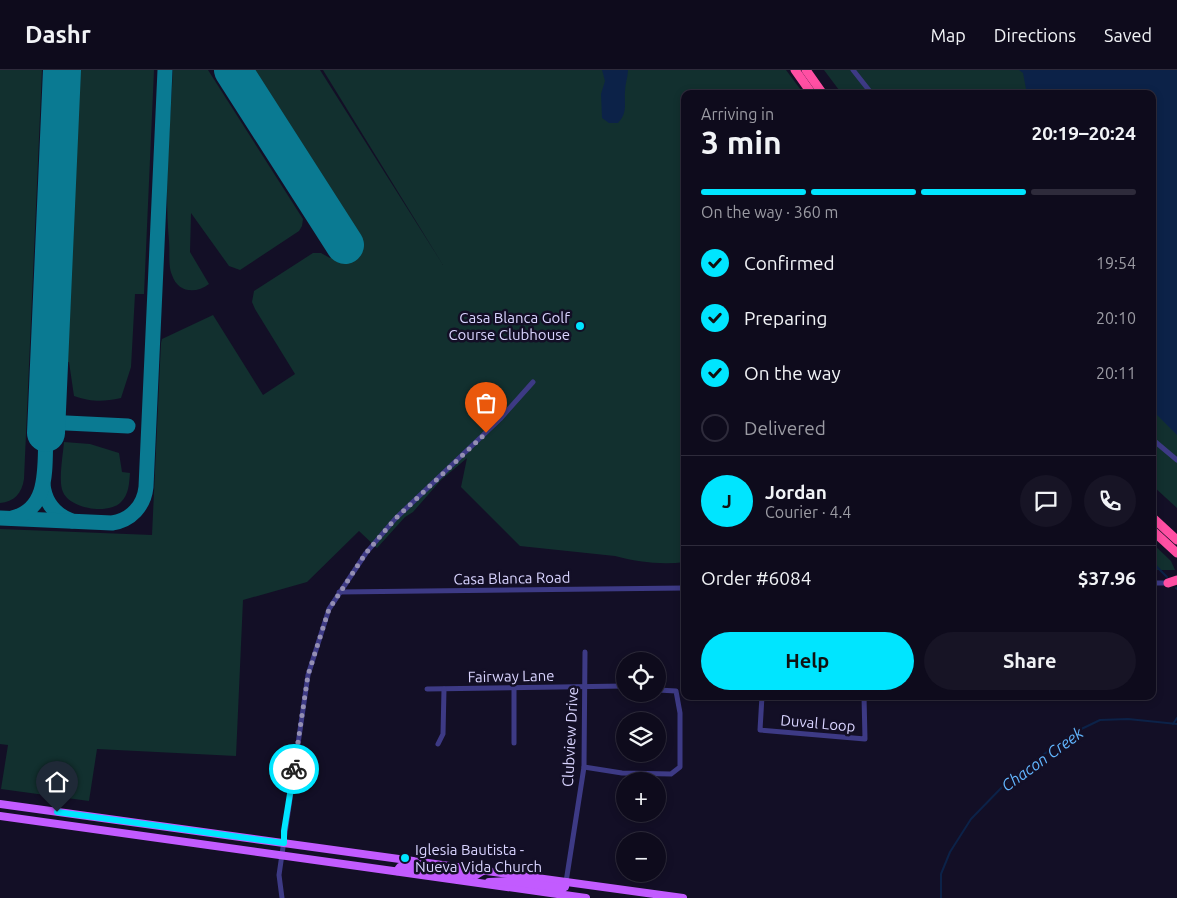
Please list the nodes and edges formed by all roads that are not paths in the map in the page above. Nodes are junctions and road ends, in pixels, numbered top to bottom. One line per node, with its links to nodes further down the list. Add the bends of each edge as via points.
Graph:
1 (795, 70): 4 (highway)
2 (806, 70): 5 (highway)
3 (853, 70): 6 (street)
4 (809, 90)
5 (820, 90)
6 (869, 90)
7 (533, 382): 17 (street, via 500,419 395,519)
8 (1156, 442): 9 (street)
9 (1177, 460)
10 (1156, 521): 12 (highway)
11 (1156, 534): 13 (highway)
12 (1177, 540)
13 (1177, 553)
14 (1174, 582): 15 (street)
15 (1156, 583)
16 (681, 588): 17 (street, Casa Blanca Road)
17 (339, 592): 32 (street, via 329,609 308,675)
18 (585, 652): 21 (street, Clubview Drive)
19 (616, 686): 21 (street, Fairway Lane)
20 (514, 688): 21 (street, Fairway Lane); 23 (street, Fairway Lane); 27 (street)
21 (586, 688): 29 (street, Clubview Drive)
22 (427, 689): 23 (street, Fairway Lane)
23 (444, 689): 28 (street, via 443,734)
24 (666, 690): 29 (street, via 676,691 680,713 680,768 671,774 622,773)
25 (762, 700): 26 (street, Duval Loop, via 760,730 865,740)
26 (864, 700)
27 (514, 743)
28 (438, 744)
29 (584, 767): 36 (street, Clubview Drive)
30 (0, 804): 32 (main road)
31 (0, 816): 33 (main road)
32 (284, 843): 33 (street); 34 (main road)
33 (281, 855): 35 (main road); 38 (street, via 278,882)
34 (484, 870): 35 (main road, via 476,874 404,866); 36 (main road)
35 (397, 871): 37 (main road)
36 (566, 882): 37 (main road, via 562,888 500,880); 40 (main road)
37 (480, 883): 39 (main road)
38 (282, 898)
39 (586, 898)
40 (683, 898)

